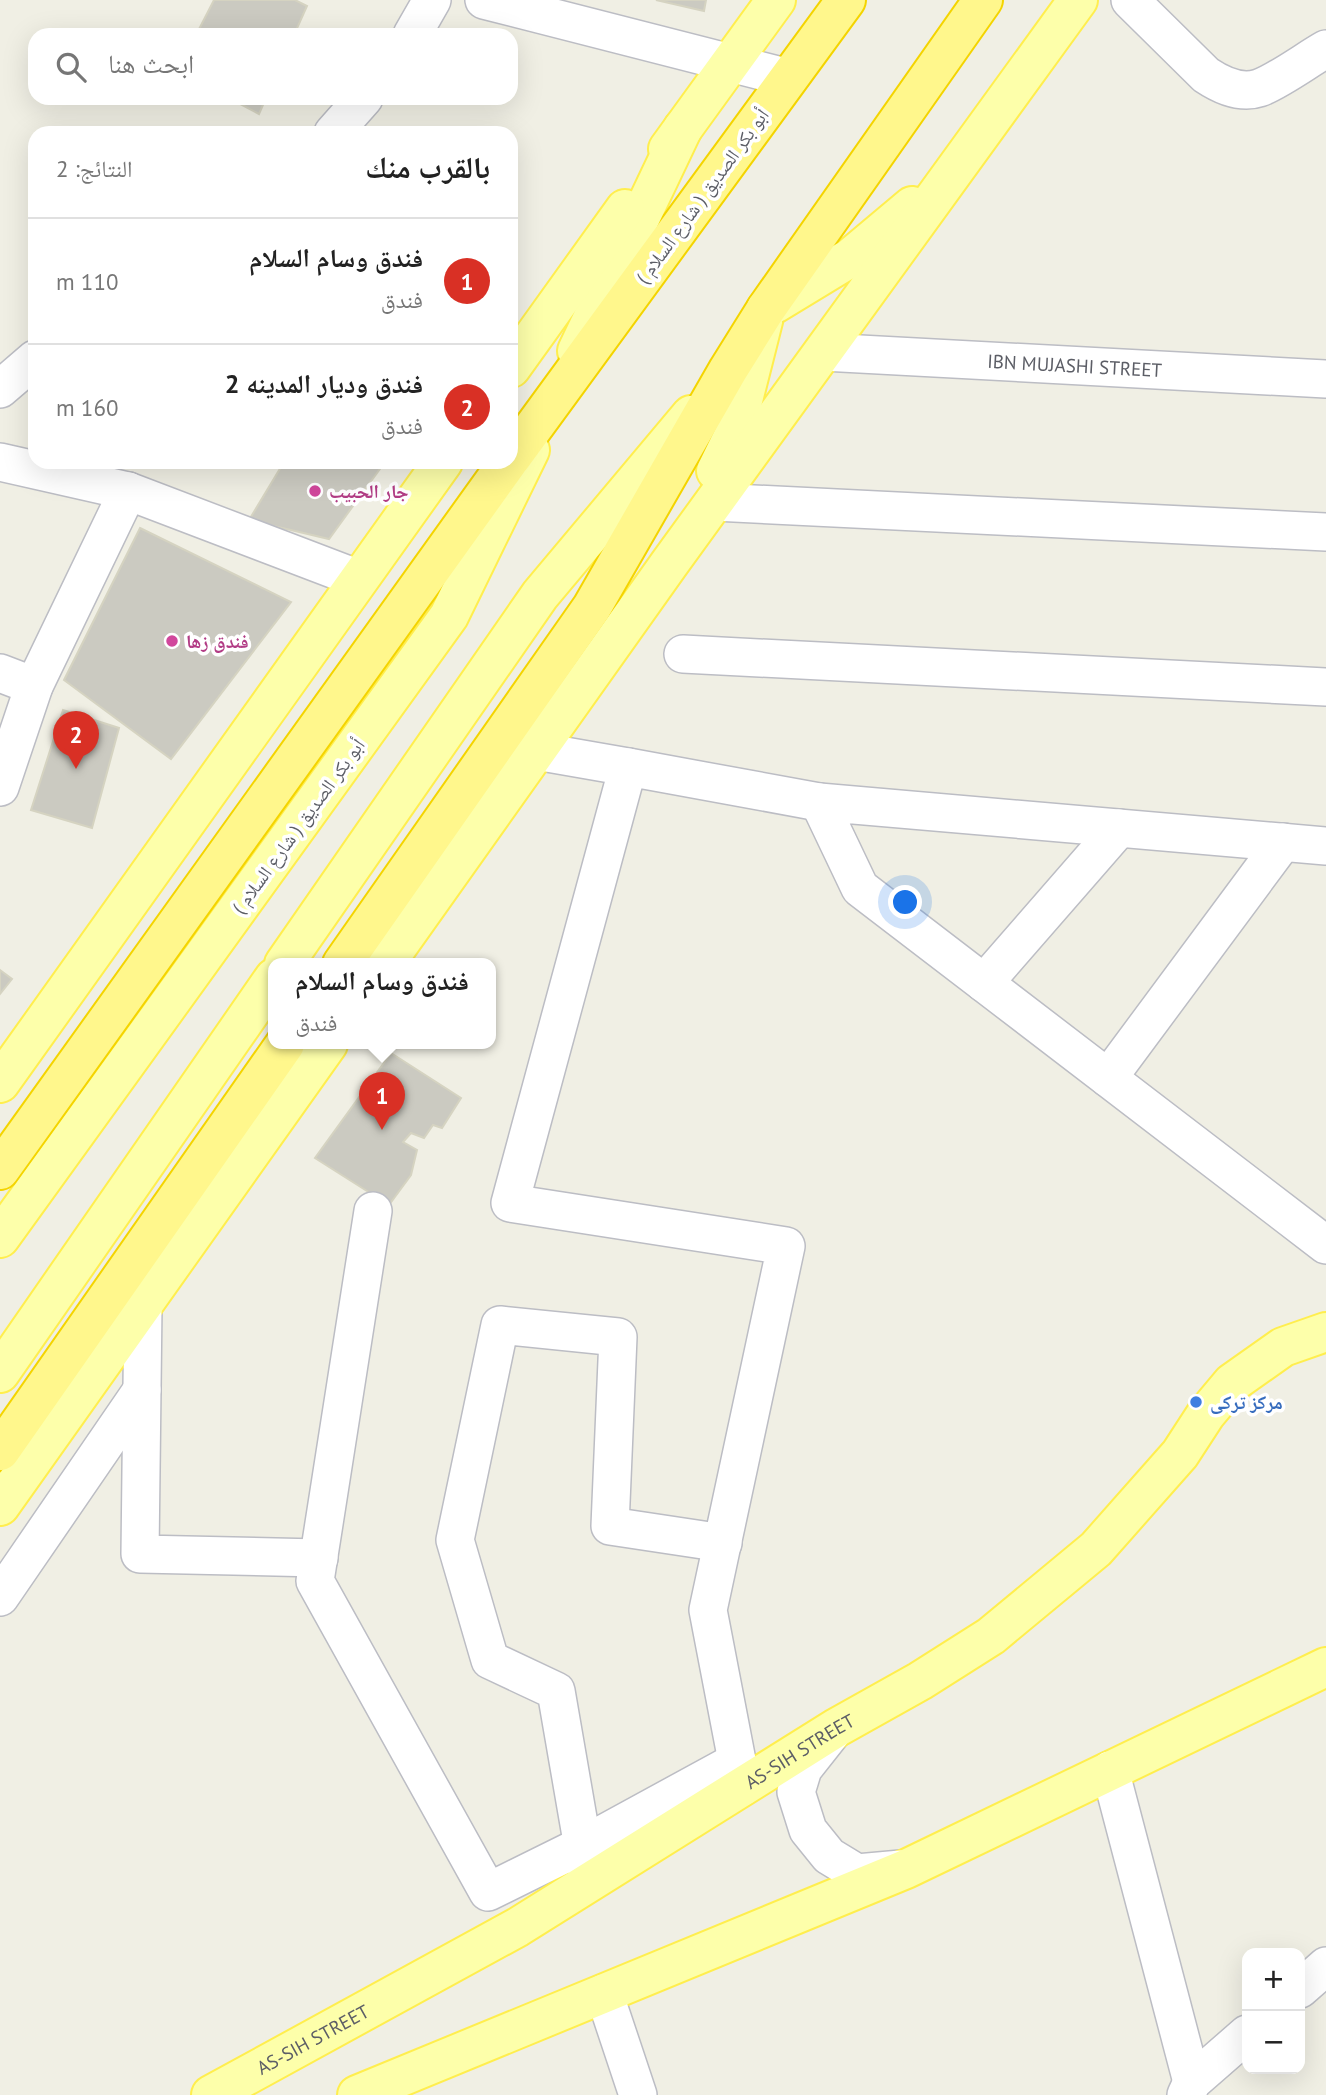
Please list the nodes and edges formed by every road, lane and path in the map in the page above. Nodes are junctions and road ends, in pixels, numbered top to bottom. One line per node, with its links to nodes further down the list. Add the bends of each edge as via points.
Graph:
1 (432, 0): 8 (street)
2 (484, 0): 10 (street)
3 (776, 0): 10 (main road)
4 (846, 0): 11 (highway, ( شارع السلام ) أبو بكر الصديق)
5 (983, 0): 16 (highway)
6 (1078, 0): 15 (main road)
7 (1130, 0): 9 (street, via 1206,75 1234,88 1259,88)
8 (416, 28)
9 (1326, 49)
10 (730, 63): 11 (street); 14 (main road)
11 (789, 78): 23 (highway, ( شارع السلام ) أبو بكر الصديق)
12 (358, 105): 13 (street)
13 (339, 126)
14 (682, 128): 18 (main road); 23 (main road)
15 (957, 168): 16 (main road, via 850,258); 17 (main road)
16 (766, 310): 20 (highway); 33 (main road, via 735,432)
17 (823, 352): 21 (street, IBN MUJASHI STREET); 31 (main road)
18 (518, 358)
19 (28, 365): 22 (street)
20 (728, 370): 46 (main road, via 540,595); 47 (highway, via 592,607)
21 (1326, 379)
22 (0, 389)
23 (558, 391): 24 (highway, ( شارع السلام ) أبو بكر الصديق); 57 (main road, ( شارع السلام ) أبو بكر الصديق, via 449,617)
24 (518, 448)
25 (0, 462): 26 (street)
26 (28, 468)
27 (31, 469): 30 (street)
28 (438, 469): 34 (main road)
29 (504, 469): 55 (highway, ( شارع السلام ) أبو بكر الصديق)
30 (128, 491): 34 (street); 37 (street)
31 (714, 502): 32 (street); 33 (main road)
32 (1326, 532)
33 (669, 564): 39 (main road)
34 (359, 579): 54 (main road)
35 (683, 654): 38 (street)
36 (0, 673): 37 (street)
37 (34, 686): 41 (street)
38 (1326, 687)
39 (536, 751): 40 (street); 48 (main road)
40 (628, 767): 42 (street); 65 (street, via 510,1203 786,1246)
41 (0, 787)
42 (819, 803): 43 (street); 49 (street, via 860,887)
43 (1119, 828): 44 (street); 49 (street)
44 (1283, 842): 45 (street); 53 (street)
45 (1326, 846)
46 (288, 958)
47 (346, 958)
48 (389, 958)
49 (984, 983): 53 (street)
50 (268, 987): 61 (main road)
51 (281, 1049): 63 (highway)
52 (324, 1049): 59 (main road)
53 (1108, 1078): 58 (street)
54 (0, 1083)
55 (0, 1170)
56 (373, 1211): 66 (street)
57 (0, 1238)
58 (1326, 1245)
59 (143, 1305): 62 (street); 64 (main road)
60 (1326, 1332): 69 (main road, AS-SIH STREET, via 1283,1348 1232,1383 1180,1454 1096,1549 991,1636)
61 (0, 1373)
62 (142, 1390): 66 (street, via 139,1554); 67 (street)
63 (0, 1451)
64 (0, 1506)
65 (723, 1543): 71 (street, via 708,1610); 72 (street, via 610,1526 618,1337 500,1325 456,1540 490,1660 556,1691)
66 (319, 1558): 72 (street, via 315,1581 488,1892)
67 (0, 1597)
68 (1326, 1667): 70 (main road)
69 (836, 1728): 71 (main road, AS-SIH STREET); 73 (street, via 803,1769 796,1792 808,1830 829,1856 857,1873)
70 (1110, 1770): 73 (main road); 79 (street)
71 (740, 1774): 72 (street); 74 (main road, AS-SIH STREET)
72 (583, 1845): 74 (street)
73 (906, 1869): 77 (main road)
74 (589, 1882): 80 (main road, AS-SIH STREET, via 518,1927)
75 (1326, 1966): 76 (street)
76 (1305, 1985)
77 (604, 1993): 81 (main road); 82 (street)
78 (1242, 2040): 79 (street)
79 (1189, 2089)
80 (211, 2095)
81 (357, 2095)
82 (638, 2095)

